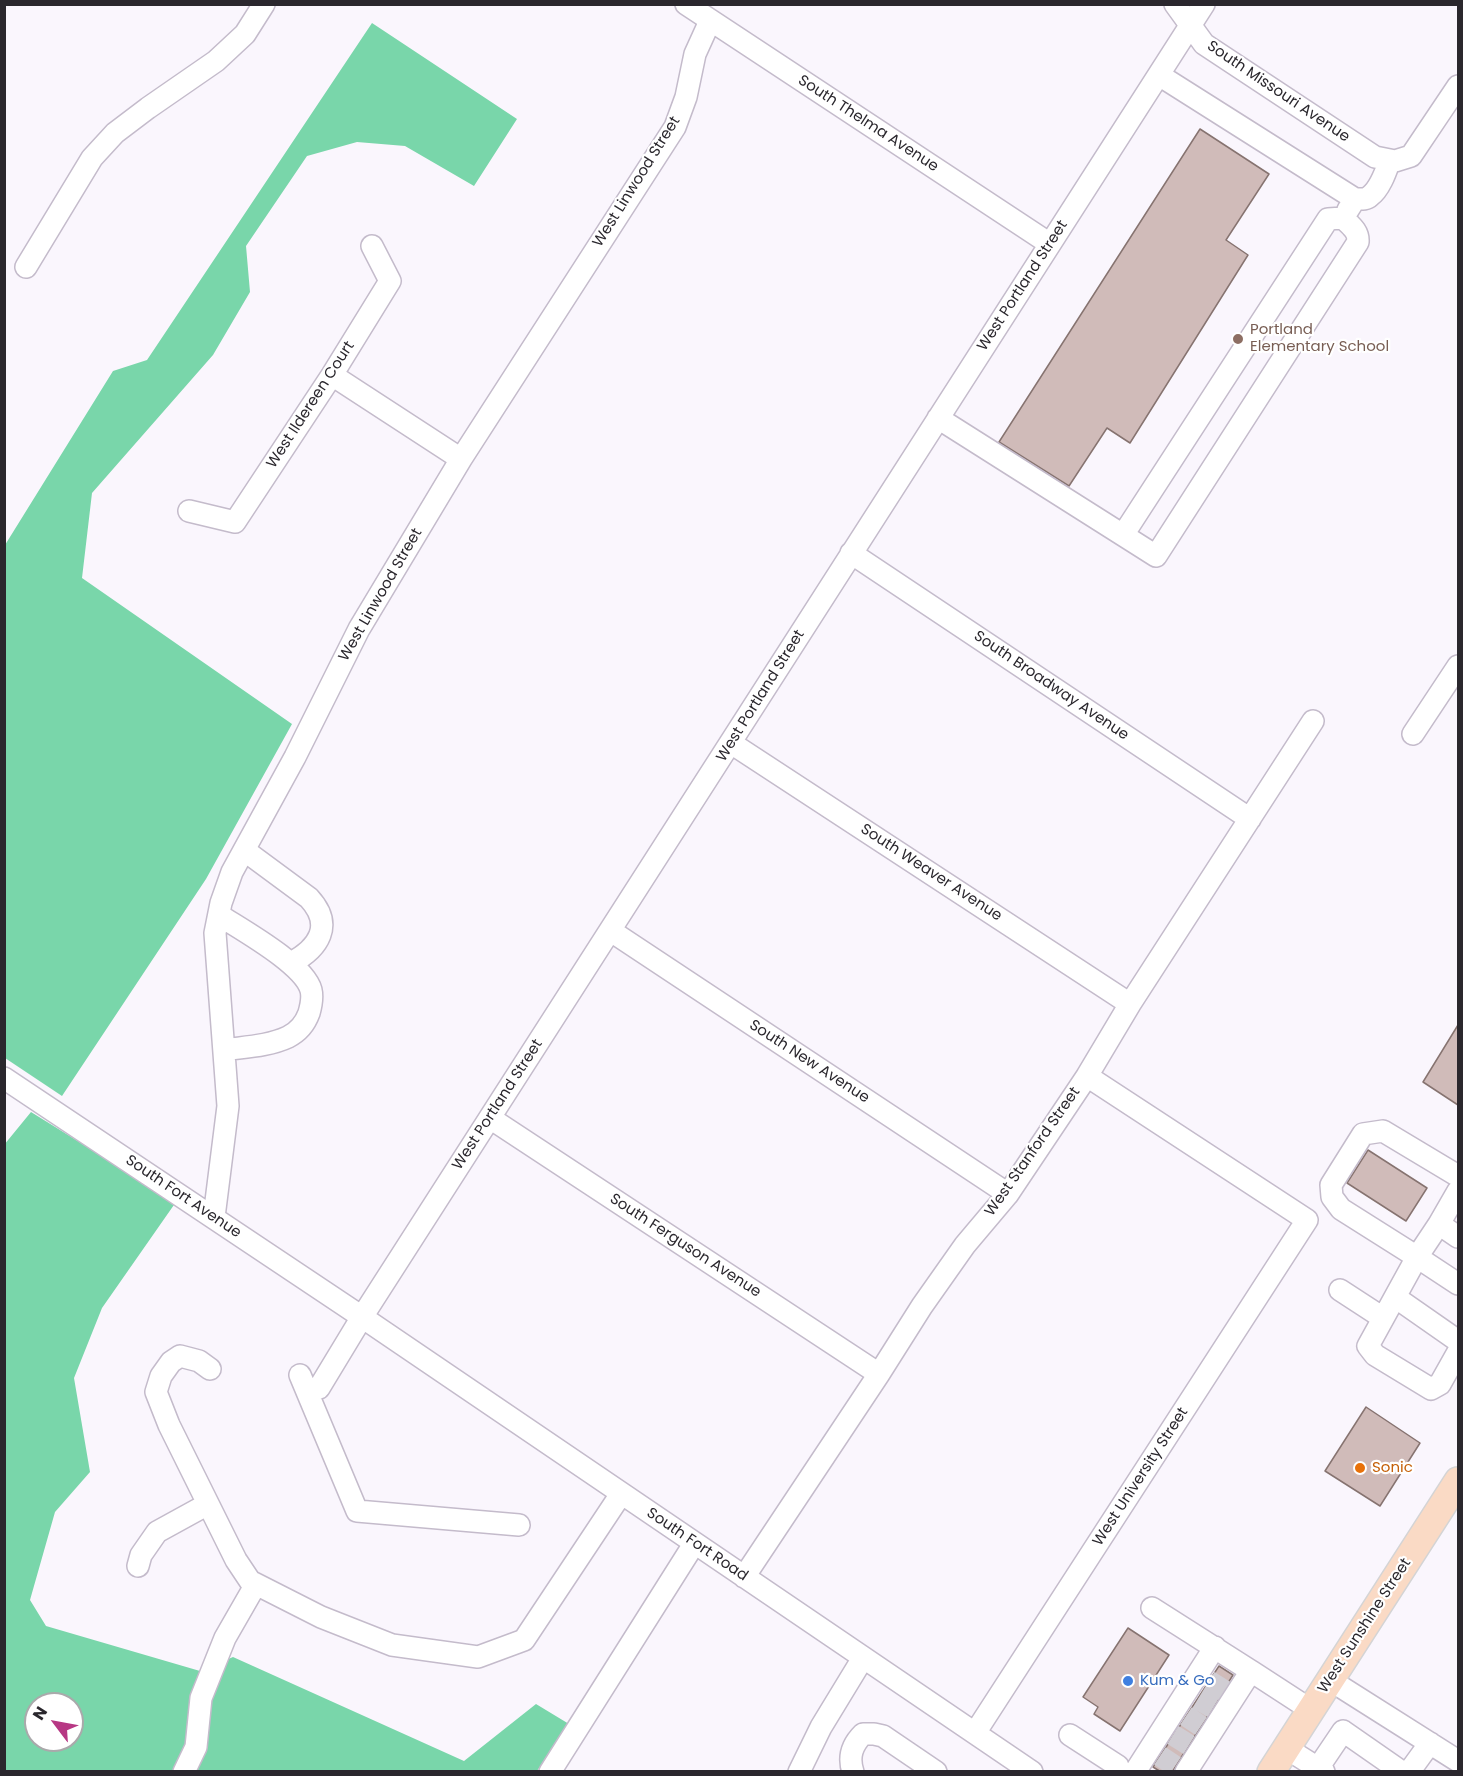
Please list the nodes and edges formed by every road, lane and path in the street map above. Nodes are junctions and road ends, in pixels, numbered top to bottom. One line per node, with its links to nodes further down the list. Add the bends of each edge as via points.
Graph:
1 (264, 4): 14 (street, via 245,34 216,61 107,141 92,158)
2 (686, 4): 5 (street, South Thelma Avenue)
3 (1175, 4): 6 (street, South Missouri Avenue)
4 (1204, 4): 6 (street, West Portland Street)
5 (710, 21): 12 (street, South Thelma Avenue); 17 (street, West Linwood Street, via 695,54 675,127)
6 (1191, 25): 7 (street, West Portland Street); 9 (street, South Missouri Avenue, via 1204,44 1375,157)
7 (1159, 75): 10 (street); 12 (street, West Portland Street)
8 (1458, 86): 9 (street, via 1411,156)
9 (1393, 160): 10 (street, via 1373,194)
10 (1355, 199): 11 (street)
11 (1343, 218): 19 (street, via 1328,219); 19 (street, via 1355,230 1358,242 1156,556)
12 (1050, 244): 16 (street, West Portland Street)
13 (372, 246): 15 (street, West Ildereen Court, via 390,281)
14 (26, 267)
15 (332, 375): 17 (street); 18 (street, West Ildereen Court, via 235,522)
16 (938, 418): 19 (street); 20 (street, West Portland Street)
17 (461, 459): 26 (street, West Linwood Street, via 359,629)
18 (189, 511)
19 (1123, 535)
20 (851, 553): 24 (street, West Portland Street); 25 (street, South Broadway Avenue)
21 (1458, 666): 23 (street)
22 (1313, 721): 25 (street, West Stanford Street)
23 (1413, 735)
24 (731, 742): 28 (street, West Portland Street); 30 (street, South Weaver Avenue)
25 (1250, 819): 30 (street, West Stanford Street)
26 (244, 850): 27 (street, West Linwood Street, via 232,872); 29 (street, via 316,905 321,921 320,939)
27 (219, 915): 29 (street); 31 (street, West Linwood Street, via 215,933)
28 (610, 931): 34 (street, West Portland Street); 37 (street, South New Avenue)
29 (291, 963): 31 (street, via 311,989 310,1008 298,1030 279,1040)
30 (1130, 1004): 32 (street, West Stanford Street)
31 (224, 1050): 38 (street, West Linwood Street, via 228,1106)
32 (1087, 1076): 37 (street, West Stanford Street); 68 (street, West University Street, via 1307,1220)
33 (4, 1078): 38 (street, South Fort Avenue)
34 (490, 1118): 45 (street, West Portland Street); 50 (street, South Ferguson Avenue)
35 (1458, 1176): 41 (street, via 1383,1131 1363,1134 1331,1185 1332,1197 1341,1209)
36 (1458, 1191): 39 (street)
37 (1008, 1194): 50 (street, West Stanford Street, via 959,1254)
38 (214, 1217): 45 (street, South Fort Avenue)
39 (1439, 1224): 40 (street); 41 (street)
40 (1458, 1237)
41 (1417, 1257): 42 (street); 44 (street)
42 (1458, 1284)
43 (1340, 1290): 46 (street)
44 (1395, 1297): 46 (street); 47 (street)
45 (362, 1317): 52 (street, West Portland Street); 54 (street, South Fort Road)
46 (1383, 1318): 48 (street, via 1368,1346 1431,1389 1440,1384)
47 (1458, 1341)
48 (1458, 1352)
49 (210, 1369): 55 (street, via 180,1356 161,1376 156,1392)
50 (879, 1374): 59 (street, West Stanford Street)
51 (300, 1376): 56 (street, via 357,1511)
52 (319, 1388)
53 (1456, 1490): 65 (main road, West Sunshine Street)
54 (621, 1494): 57 (street, South Fort Road); 60 (street, via 524,1640 478,1657 392,1645 321,1617)
55 (208, 1504): 58 (street, via 158,1532 141,1554); 60 (street, via 236,1560)
56 (519, 1525)
57 (694, 1544): 59 (street, South Fort Road); 79 (street)
58 (138, 1566)
59 (744, 1577): 63 (street, South Fort Road)
60 (256, 1584): 78 (street, via 225,1638 201,1698 196,1747)
61 (1152, 1608): 62 (street)
62 (1215, 1647): 64 (street); 66 (street)
63 (863, 1658): 68 (street, South Fort Road); 80 (street)
64 (1251, 1671): 66 (street); 67 (street)
65 (1330, 1680): 67 (main road, West Sunshine Street); 71 (street)
66 (1205, 1703): 70 (street); 70 (street)
67 (1311, 1710): 72 (main road, West Sunshine Street)
68 (975, 1733): 75 (street, South Fort Road)
69 (1070, 1735): 76 (street)
70 (1181, 1740): 74 (street); 74 (street)
71 (1430, 1743): 73 (street); 85 (street)
72 (1286, 1748): 77 (street); 83 (main road, West Sunshine Street)
73 (1458, 1761)
74 (1171, 1763): 76 (street)
75 (1026, 1770)
76 (1123, 1770)
77 (1321, 1770): 84 (street, via 1342,1731)
78 (184, 1772)
79 (550, 1772)
80 (800, 1772)
81 (853, 1772): 82 (street, via 852,1749 863,1734 883,1736)
82 (936, 1772)
83 (1271, 1772)
84 (1402, 1772)
85 (1409, 1772)

